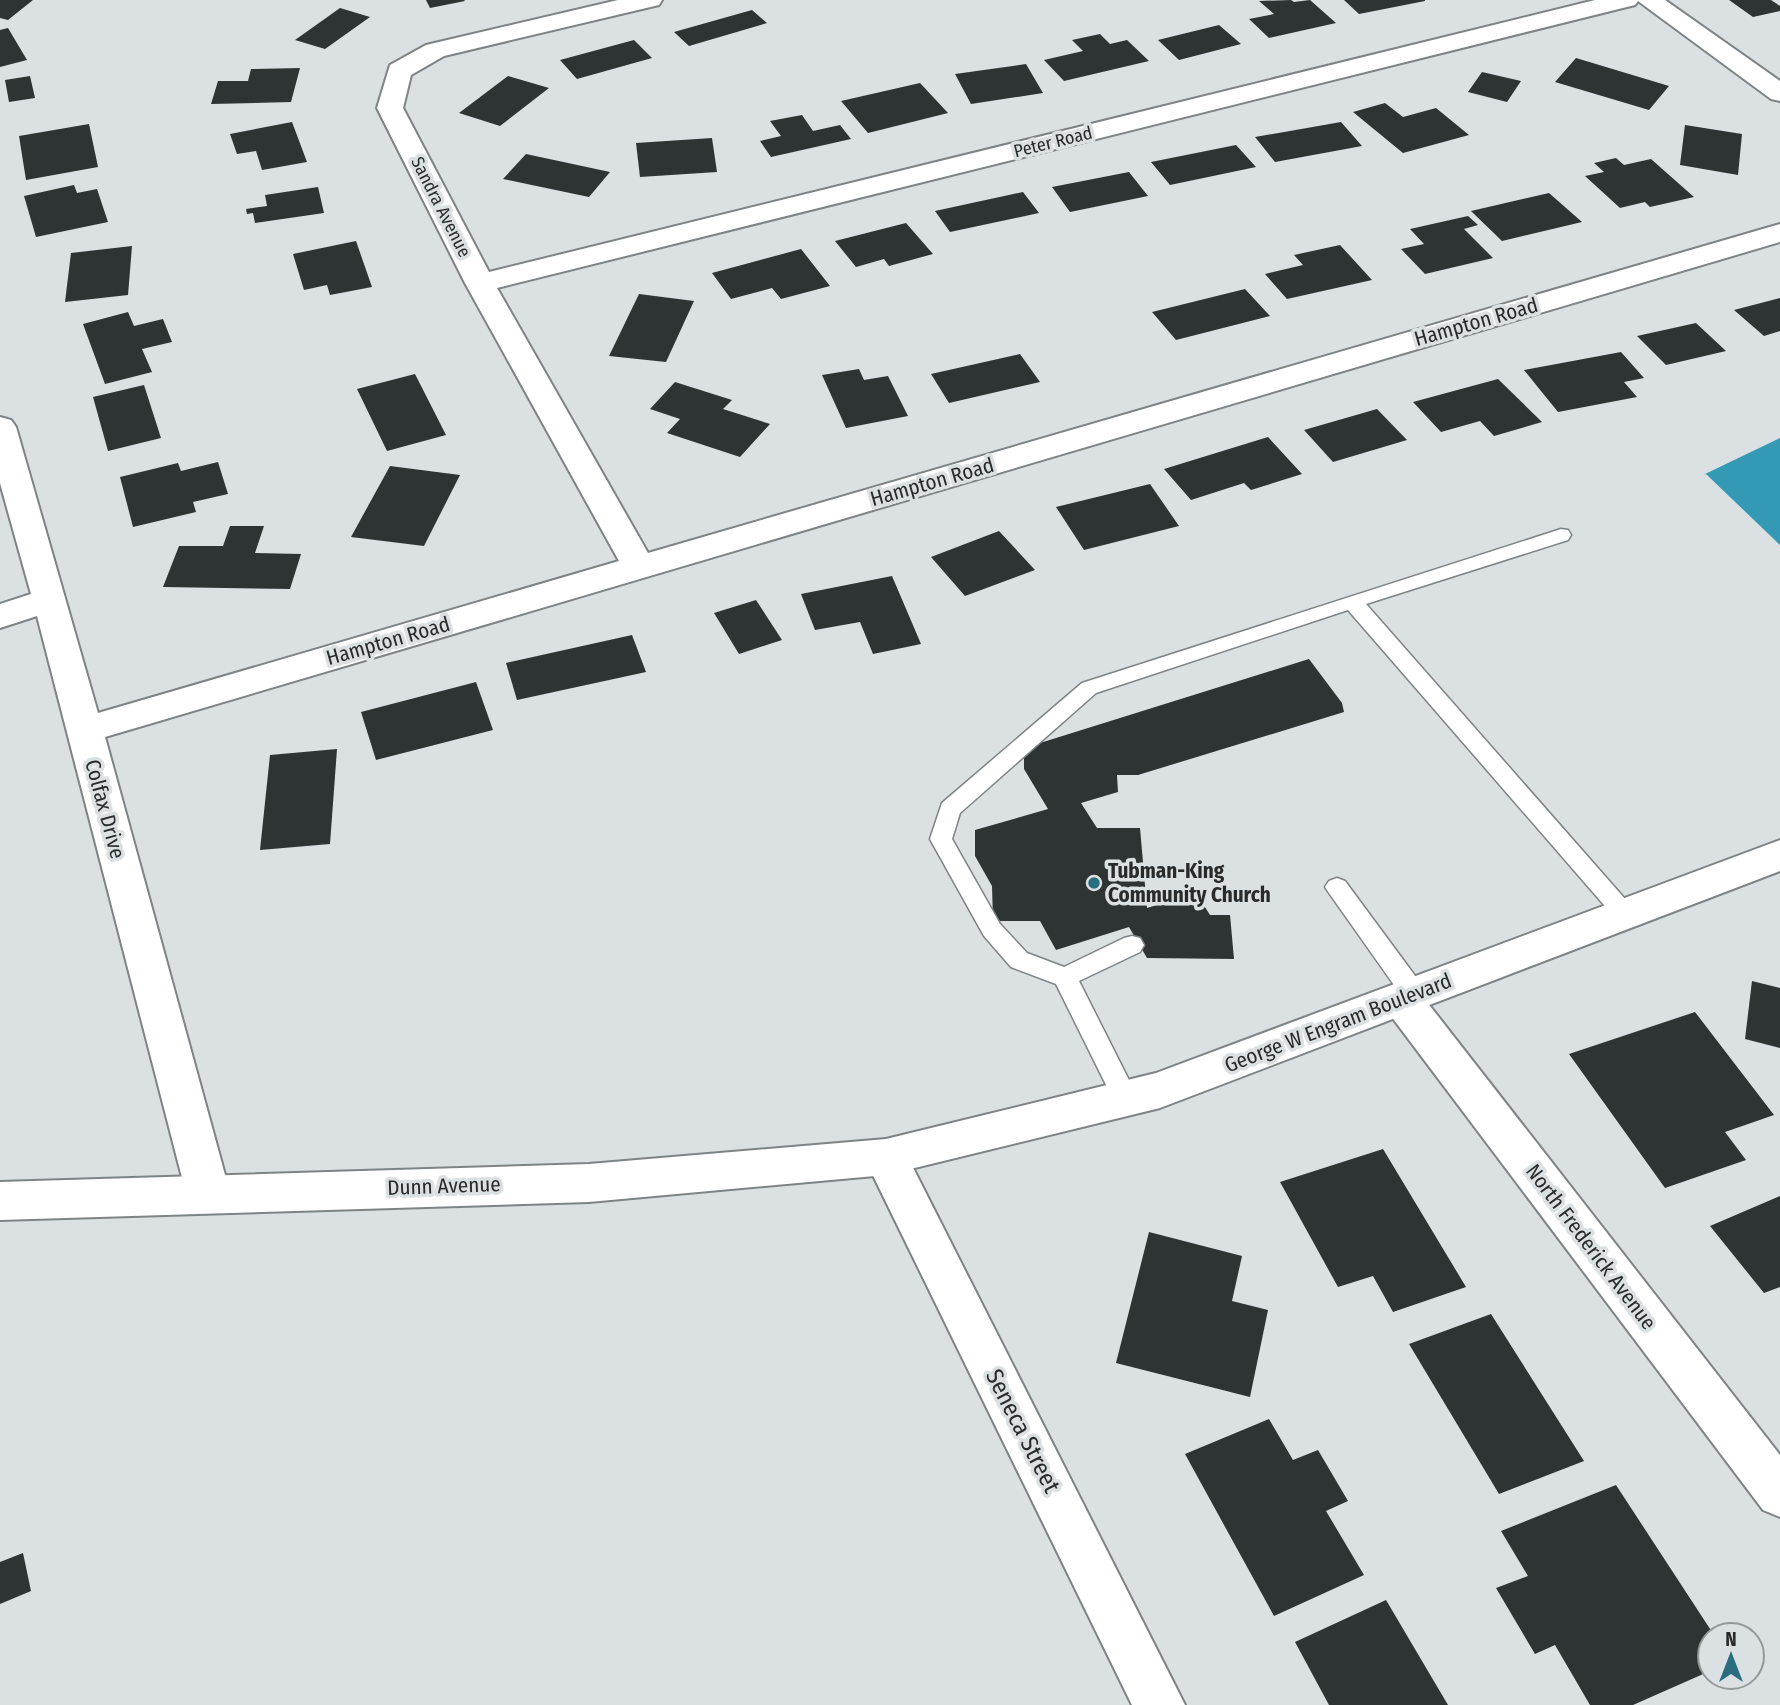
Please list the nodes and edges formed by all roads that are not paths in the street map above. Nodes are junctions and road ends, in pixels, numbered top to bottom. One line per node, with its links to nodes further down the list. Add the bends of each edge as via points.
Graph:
1 (650, 0): 6 (street, Sandra Avenue, via 435,50 400,71 390,108)
2 (1626, 0): 6 (street, Peter Road)
3 (1649, 0): 4 (street)
4 (1780, 93)
5 (1780, 233): 9 (street, Hampton Road)
6 (480, 283): 9 (street, Sandra Avenue)
7 (0, 426): 10 (street, Colfax Drive)
8 (1561, 535): 11 (lane)
9 (640, 568): 13 (street, Hampton Road)
10 (50, 600): 12 (street); 13 (street, Colfax Drive)
11 (1352, 601): 16 (lane); 18 (lane, via 1090,688 950,809 941,839 992,930 1019,960)
12 (0, 616)
13 (84, 730): 22 (street, Colfax Drive)
14 (1780, 855): 16 (street, George W Engram Boulevard)
15 (1337, 887): 19 (lane)
16 (1625, 914): 19 (street, George W Engram Boulevard)
17 (1132, 945): 18 (lane)
18 (1065, 977): 20 (lane)
19 (1408, 997): 20 (street, George W Engram Boulevard, via 1160,1090); 24 (street, North Frederick Avenue)
20 (1125, 1098): 21 (street, George W Engram Boulevard)
21 (886, 1157): 22 (street, Dunn Avenue, via 589,1183); 25 (street, Seneca Street)
22 (208, 1193): 23 (street, Dunn Avenue)
23 (0, 1201)
24 (1780, 1494)
25 (1159, 1705)

